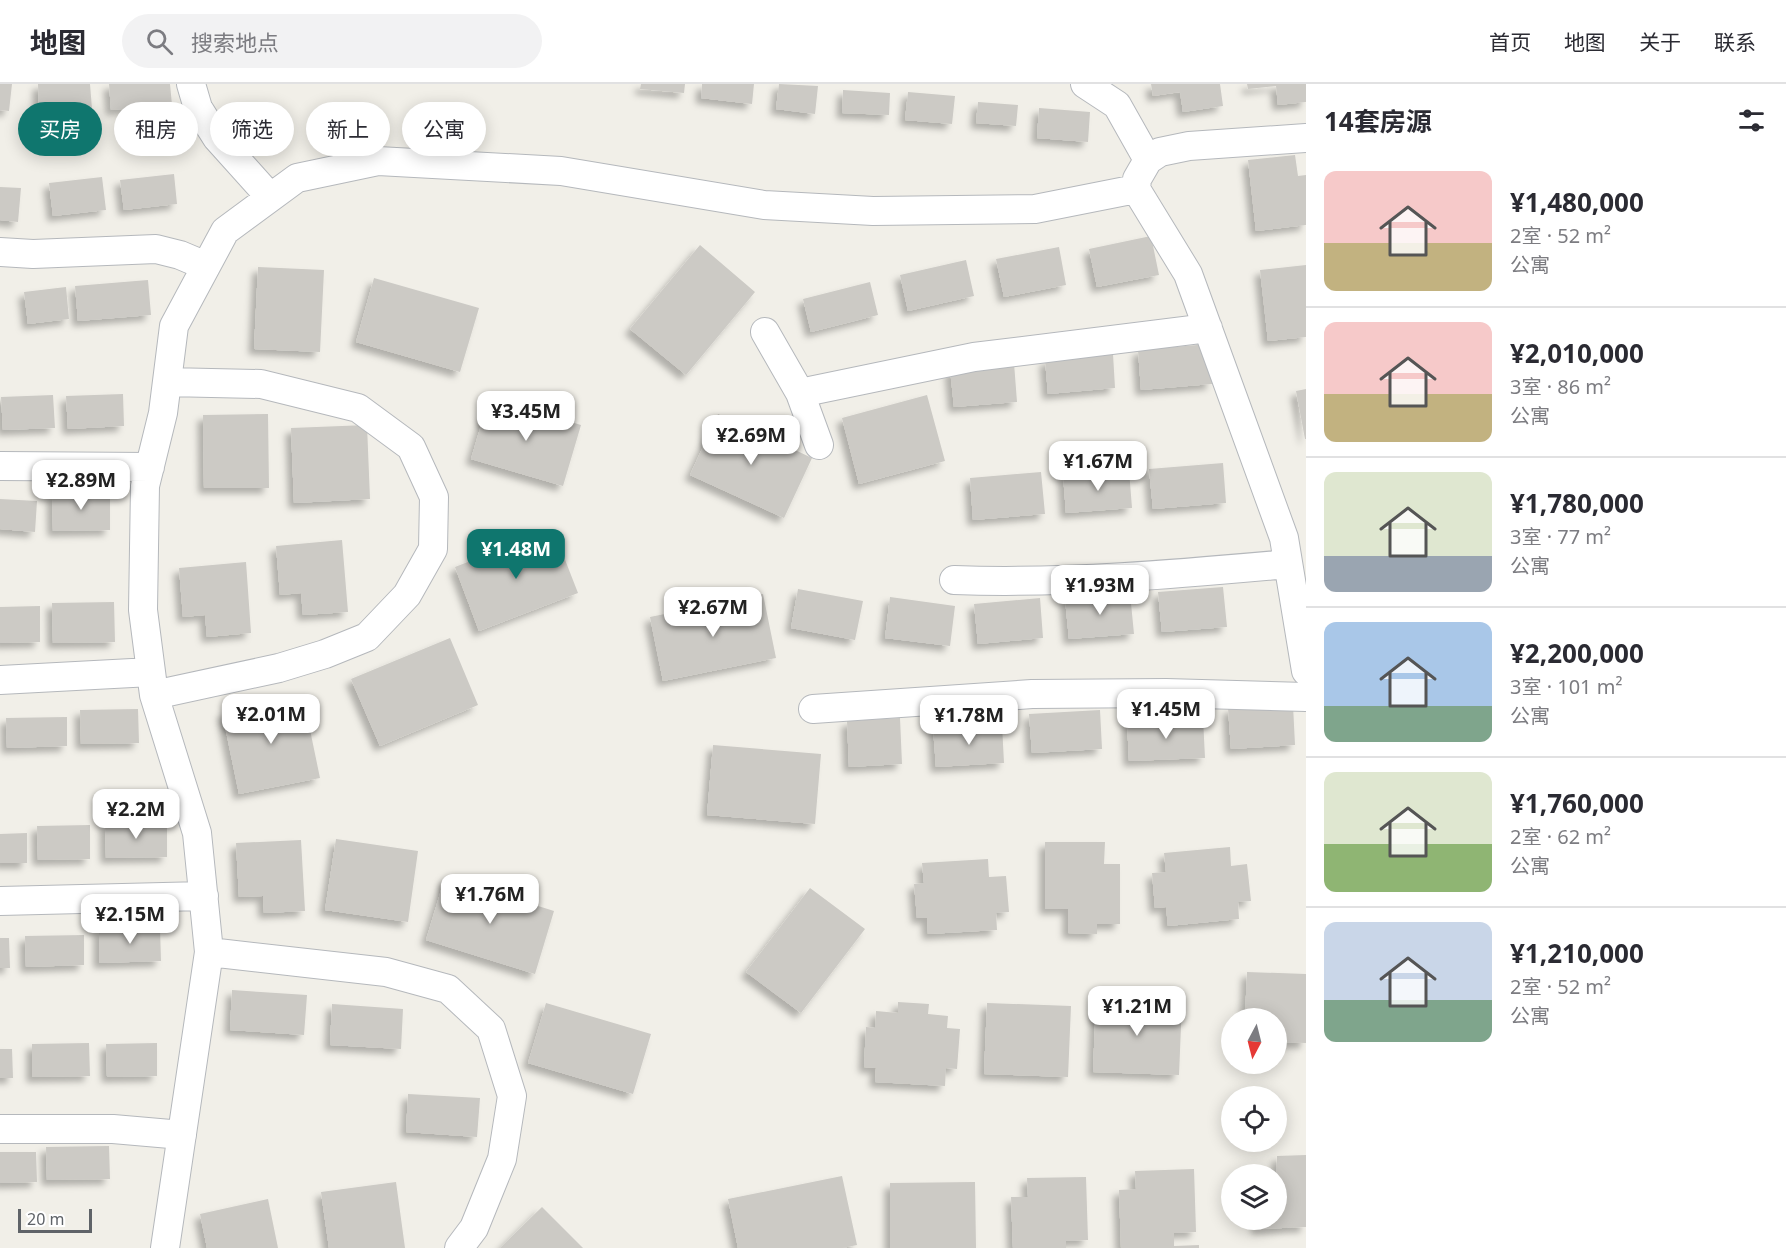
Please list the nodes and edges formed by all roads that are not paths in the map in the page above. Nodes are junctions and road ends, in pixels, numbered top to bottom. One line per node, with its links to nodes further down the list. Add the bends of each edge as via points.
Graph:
1 (191, 84): 6 (street, via 198,108 217,138)
2 (1085, 84): 4 (street, via 1117,105)
3 (1306, 138): 4 (street, via 1189,146 1160,152)
4 (1148, 160): 5 (street)
5 (1136, 189): 6 (street, via 1035,209 873,211 764,205 561,171 378,161 297,178); 9 (street, via 1188,274)
6 (270, 197): 8 (street, via 225,231)
7 (0, 252): 8 (street, via 156,249)
8 (206, 266): 11 (street, via 174,326)
9 (1208, 328): 12 (street, via 974,357); 16 (street, via 1284,538)
10 (765, 332): 12 (street)
11 (167, 382): 15 (street, via 164,413); 20 (street, via 261,384 358,408 411,447 434,496 433,549 407,595 367,637 279,668)
12 (800, 393): 13 (street)
13 (819, 445)
14 (0, 466): 15 (street)
15 (150, 466): 20 (street, via 145,486 143,610)
16 (1288, 564): 17 (street, via 1121,578); 18 (street)
17 (954, 580)
18 (1306, 671)
19 (0, 680): 20 (street)
20 (152, 684): 23 (street, via 197,832)
21 (1306, 697): 22 (street, via 1032,694)
22 (813, 709)
23 (204, 896): 24 (street); 25 (street)
24 (0, 901)
25 (209, 952): 27 (street); 29 (street, via 386,972 448,989 491,1029 512,1096 502,1159 474,1227)
26 (0, 1129): 27 (street, via 113,1129)
27 (182, 1135): 28 (street)
28 (165, 1248)
29 (459, 1248)

